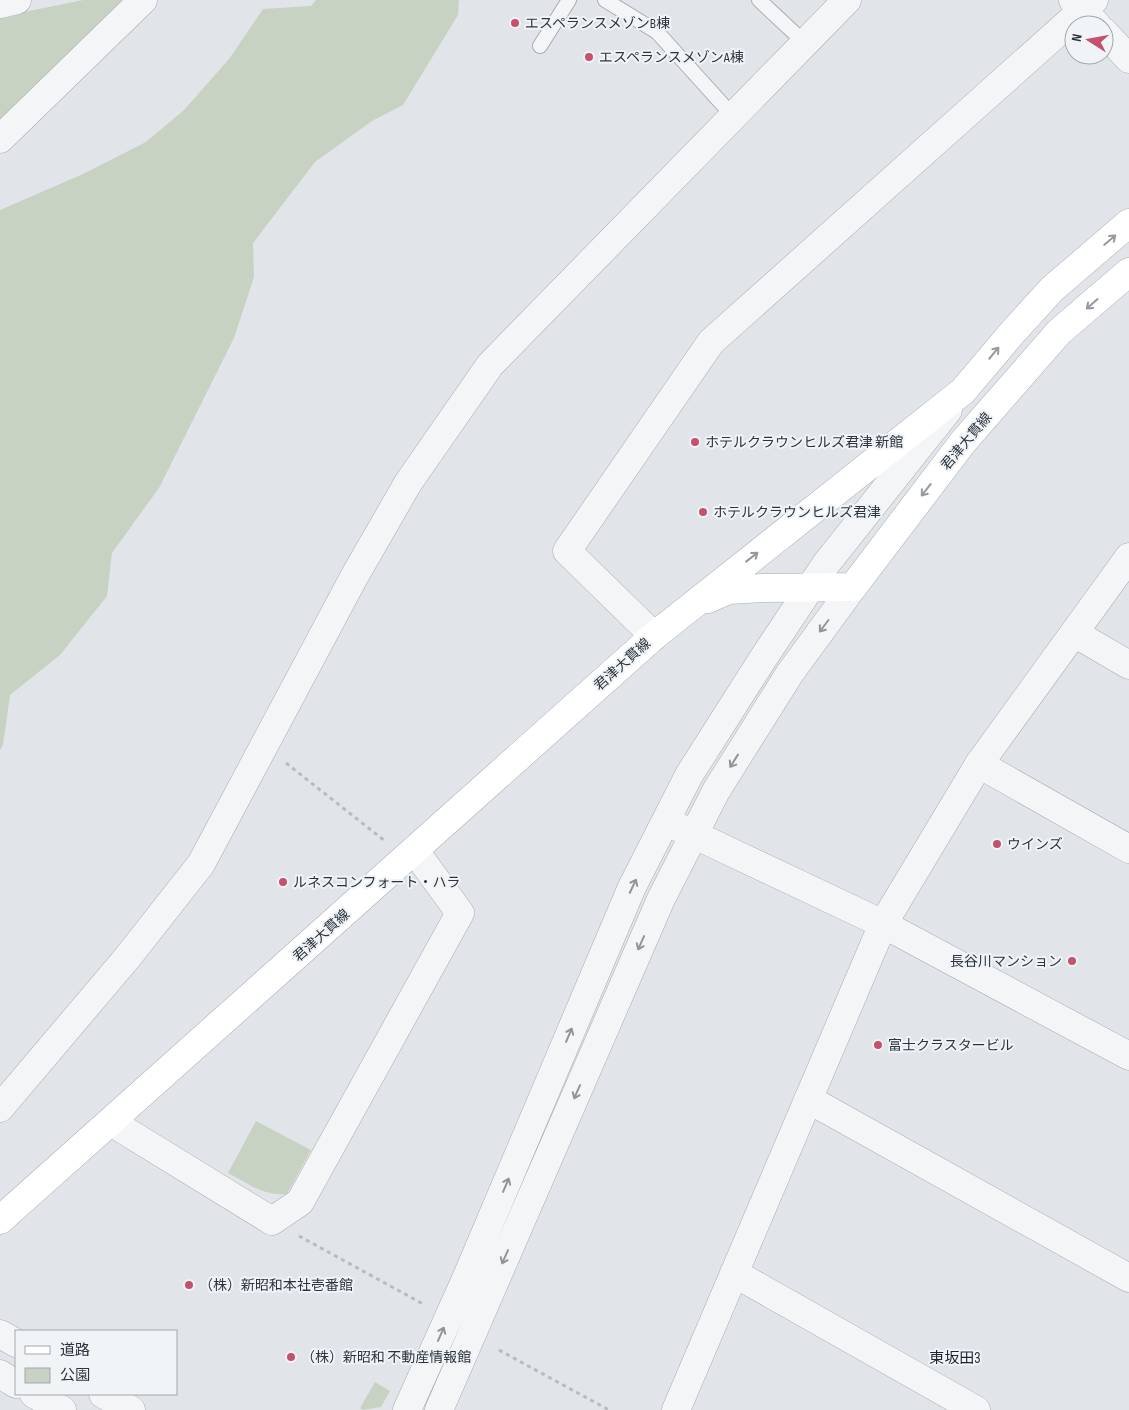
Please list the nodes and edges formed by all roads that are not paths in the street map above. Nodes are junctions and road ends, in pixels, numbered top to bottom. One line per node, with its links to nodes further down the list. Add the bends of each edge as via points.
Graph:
1 (17, 0): 7 (street)
2 (143, 0): 14 (street)
3 (569, 0): 11 (lane)
4 (605, 0): 13 (lane, via 657,32)
5 (759, 0): 9 (lane)
6 (847, 0): 9 (street)
7 (0, 4)
8 (1087, 9): 23 (street, via 712,342 567,551)
9 (805, 43): 13 (street)
10 (1114, 43): 12 (street)
11 (540, 46)
12 (1129, 59)
13 (733, 116): 33 (street, via 490,365 408,483 354,577 201,864 127,958)
14 (0, 139)
15 (1129, 224): 17 (main road, 君津大貫線, one-way to 15, via 1052,289)
16 (1129, 272): 19 (main road, 君津大貫線, one-way to 19, via 1053,340 964,442)
17 (963, 391): 20 (street); 21 (main road, 君津大貫線, one-way to 17)
18 (1129, 557): 22 (street)
19 (853, 587): 20 (main road, 君津大貫線); 27 (street, one-way to 27, via 790,673 716,791)
20 (810, 588): 21 (main road, 君津大貫線, via 728,590); 26 (street, via 689,775)
21 (686, 609): 23 (main road, 君津大貫線)
22 (1074, 633): 24 (street); 25 (street)
23 (654, 636): 29 (main road, 君津大貫線)
24 (1129, 665)
25 (979, 764): 28 (street); 30 (street)
26 (666, 821): 27 (street); 46 (street, one-way to 26, via 465,1282 632,887)
27 (693, 836): 30 (street); 47 (street, one-way to 47, via 661,899)
28 (1129, 849)
29 (411, 855): 34 (main road, 君津大貫線); 34 (street, via 460,913 300,1202 272,1221)
30 (882, 924): 31 (street); 32 (street)
31 (1129, 1056)
32 (808, 1099): 36 (street); 37 (street)
33 (0, 1108)
34 (111, 1122): 35 (main road, 君津大貫線)
35 (4, 1209)
36 (734, 1273): 48 (street); 49 (street)
37 (1129, 1278)
38 (0, 1334): 39 (street)
39 (15, 1343)
40 (0, 1374): 41 (street)
41 (15, 1383)
42 (36, 1395): 44 (street)
43 (105, 1395): 45 (street)
44 (62, 1410)
45 (131, 1410)
46 (407, 1410)
47 (439, 1410)
48 (676, 1410)
49 (976, 1410)

